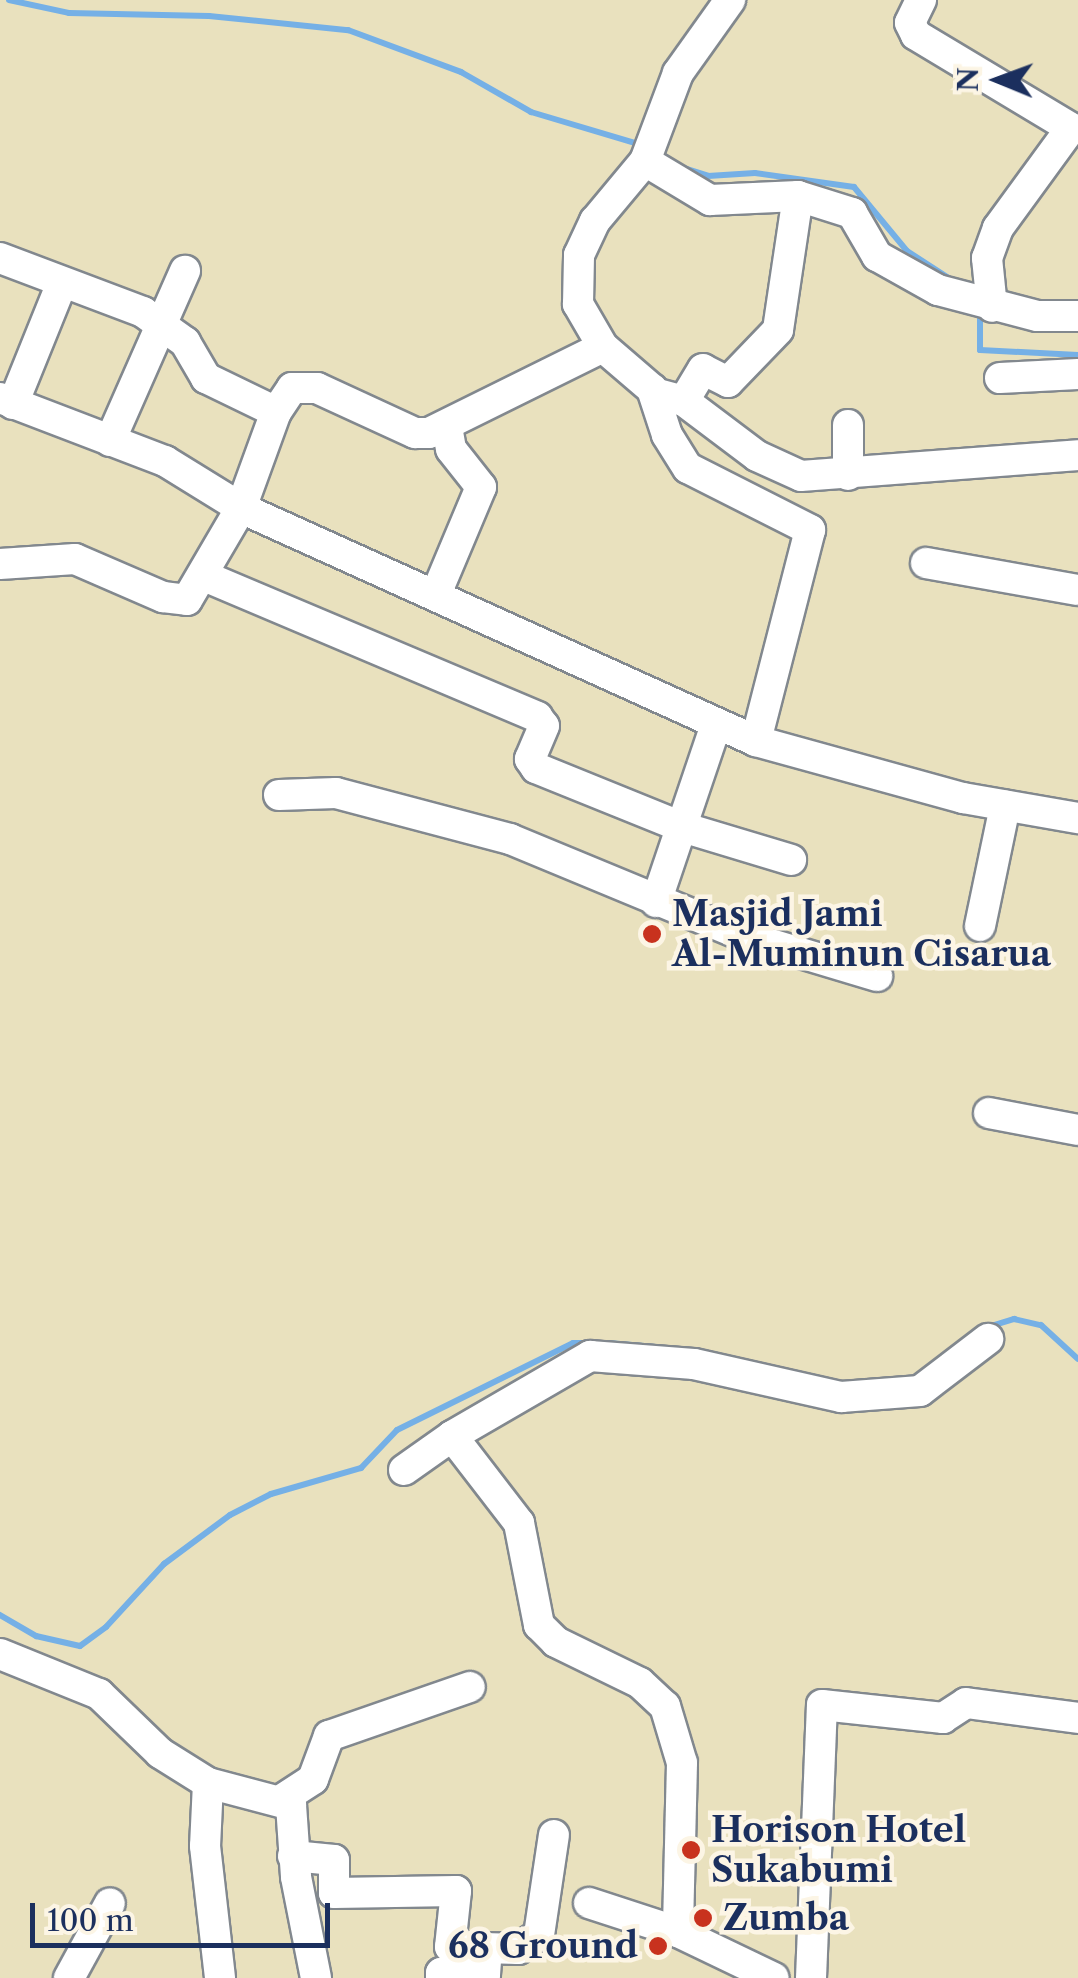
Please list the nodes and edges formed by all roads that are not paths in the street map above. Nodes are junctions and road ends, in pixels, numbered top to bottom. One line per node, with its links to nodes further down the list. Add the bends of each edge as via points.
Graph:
1 (730, 0): 4 (street, via 678,73)
2 (921, 0): 3 (street, via 910,23 916,35)
3 (1074, 129): 9 (street, via 998,228 988,258)
4 (645, 161): 5 (street, via 710,200); 12 (street, via 595,222 579,255 578,304)
5 (798, 196): 9 (street, via 852,213 877,256 906,275); 15 (street, via 778,330 728,382 703,368)
6 (0, 258): 8 (street)
7 (185, 271): 11 (street)
8 (61, 286): 11 (street); 16 (street)
9 (992, 306): 10 (street, via 1054,319)
10 (1078, 316)
11 (161, 323): 17 (street, via 185,342 206,378); 20 (street)
12 (603, 346): 15 (street); 19 (street)
13 (1078, 374): 14 (street)
14 (1000, 378)
15 (669, 397): 22 (street, via 786,469); 30 (street, via 667,435 688,468 810,530)
16 (6, 401): 20 (street)
17 (276, 412): 19 (street, via 288,391 306,385 415,434); 23 (street)
18 (848, 425): 22 (street)
19 (447, 426): 28 (street, via 450,448 481,487)
20 (110, 441): 23 (street, via 164,461)
21 (1078, 455): 22 (street, via 1011,456)
22 (848, 476)
23 (241, 508): 26 (street); 28 (street)
24 (926, 563): 27 (street)
25 (0, 564): 26 (street, via 74,559 182,601)
26 (204, 576): 34 (street, via 516,704 544,726 530,759 536,768)
27 (1078, 590)
28 (436, 594): 29 (street)
29 (716, 724): 30 (street); 34 (street)
30 (756, 741): 32 (street)
31 (279, 794): 36 (street, via 336,793 483,831)
32 (1005, 806): 33 (street); 37 (street)
33 (1078, 818)
34 (682, 828): 35 (street); 36 (street)
35 (791, 860)
36 (656, 902): 38 (street)
37 (980, 926)
38 (877, 976)
39 (989, 1113): 40 (street)
40 (1078, 1130)
41 (988, 1339): 42 (street, via 920,1391 841,1398 694,1364 590,1356)
42 (452, 1436): 43 (street); 53 (street, via 519,1523 539,1626 556,1642 640,1682 674,1720 682,1764)
43 (404, 1470)
44 (0, 1654): 47 (street, via 99,1694 160,1753)
45 (470, 1686): 48 (street, via 329,1736 313,1779)
46 (1078, 1718): 60 (street, via 966,1703 943,1718 822,1705)
47 (208, 1783): 48 (street); 56 (street, via 205,1846)
48 (282, 1800): 50 (street, via 294,1814)
49 (554, 1835): 54 (street, via 539,1935 518,1949)
50 (293, 1856): 54 (street, via 334,1860 334,1893 456,1891 450,1947); 57 (street)
51 (110, 1903): 55 (street)
52 (589, 1903): 53 (street)
53 (678, 1932): 59 (street, via 728,1950)
54 (488, 1948): 58 (street, via 485,1976)
55 (70, 1978)
56 (220, 1978)
57 (316, 1978)
58 (441, 1978)
59 (774, 1978)
60 (810, 1978)

